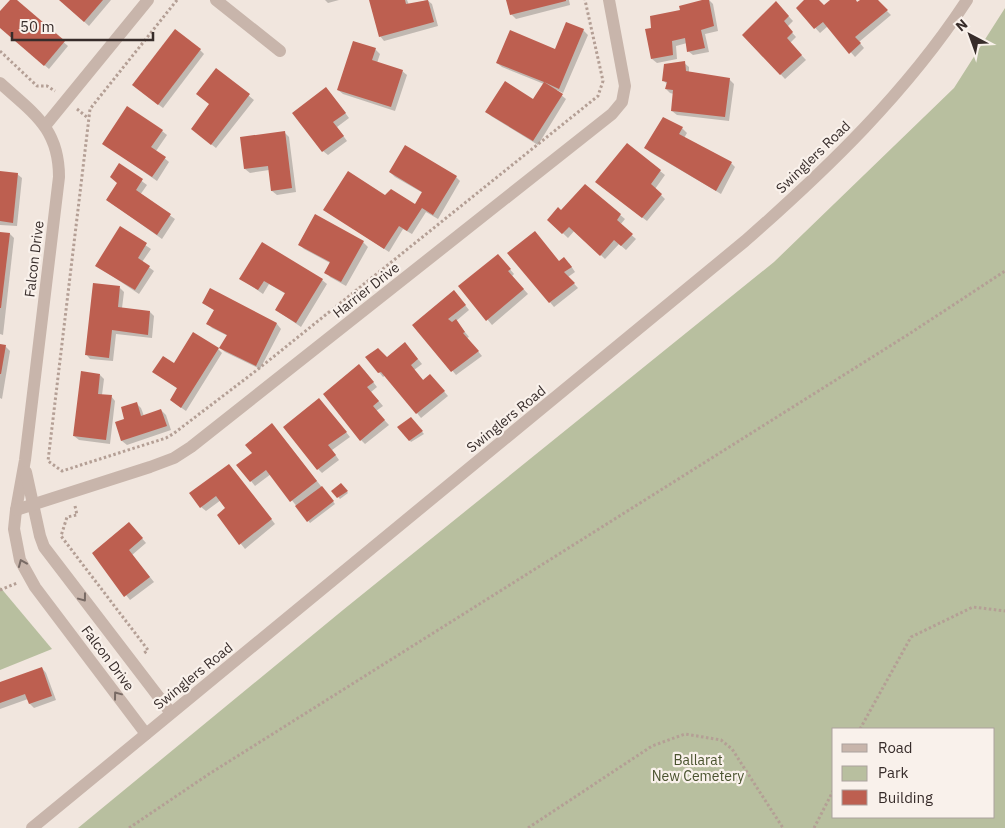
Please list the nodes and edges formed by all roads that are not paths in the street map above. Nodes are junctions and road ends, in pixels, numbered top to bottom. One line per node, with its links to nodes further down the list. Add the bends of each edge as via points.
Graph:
1 (148, 0): 7 (street)
2 (216, 0): 5 (street)
3 (609, 0): 9 (street, Harrier Drive, via 625,86 623,98 614,111 191,447 163,463)
4 (967, 0): 11 (street, Swinglers Road, via 898,91 855,138 781,209)
5 (280, 51)
6 (0, 83): 7 (street, Falcon Drive)
7 (46, 126): 8 (street, Falcon Drive, via 57,151 58,177)
8 (25, 460): 9 (street, Falcon Drive); 10 (street, Falcon Drive)
9 (33, 505): 10 (street, Harrier Drive); 11 (street, Falcon Drive, one-way to 11, via 40,536 48,552)
10 (16, 510): 12 (street, Falcon Drive, one-way to 10, via 29,577 17,551)
11 (171, 713): 12 (street, Swinglers Road)
12 (146, 734): 13 (street, Swinglers Road)
13 (32, 828)

